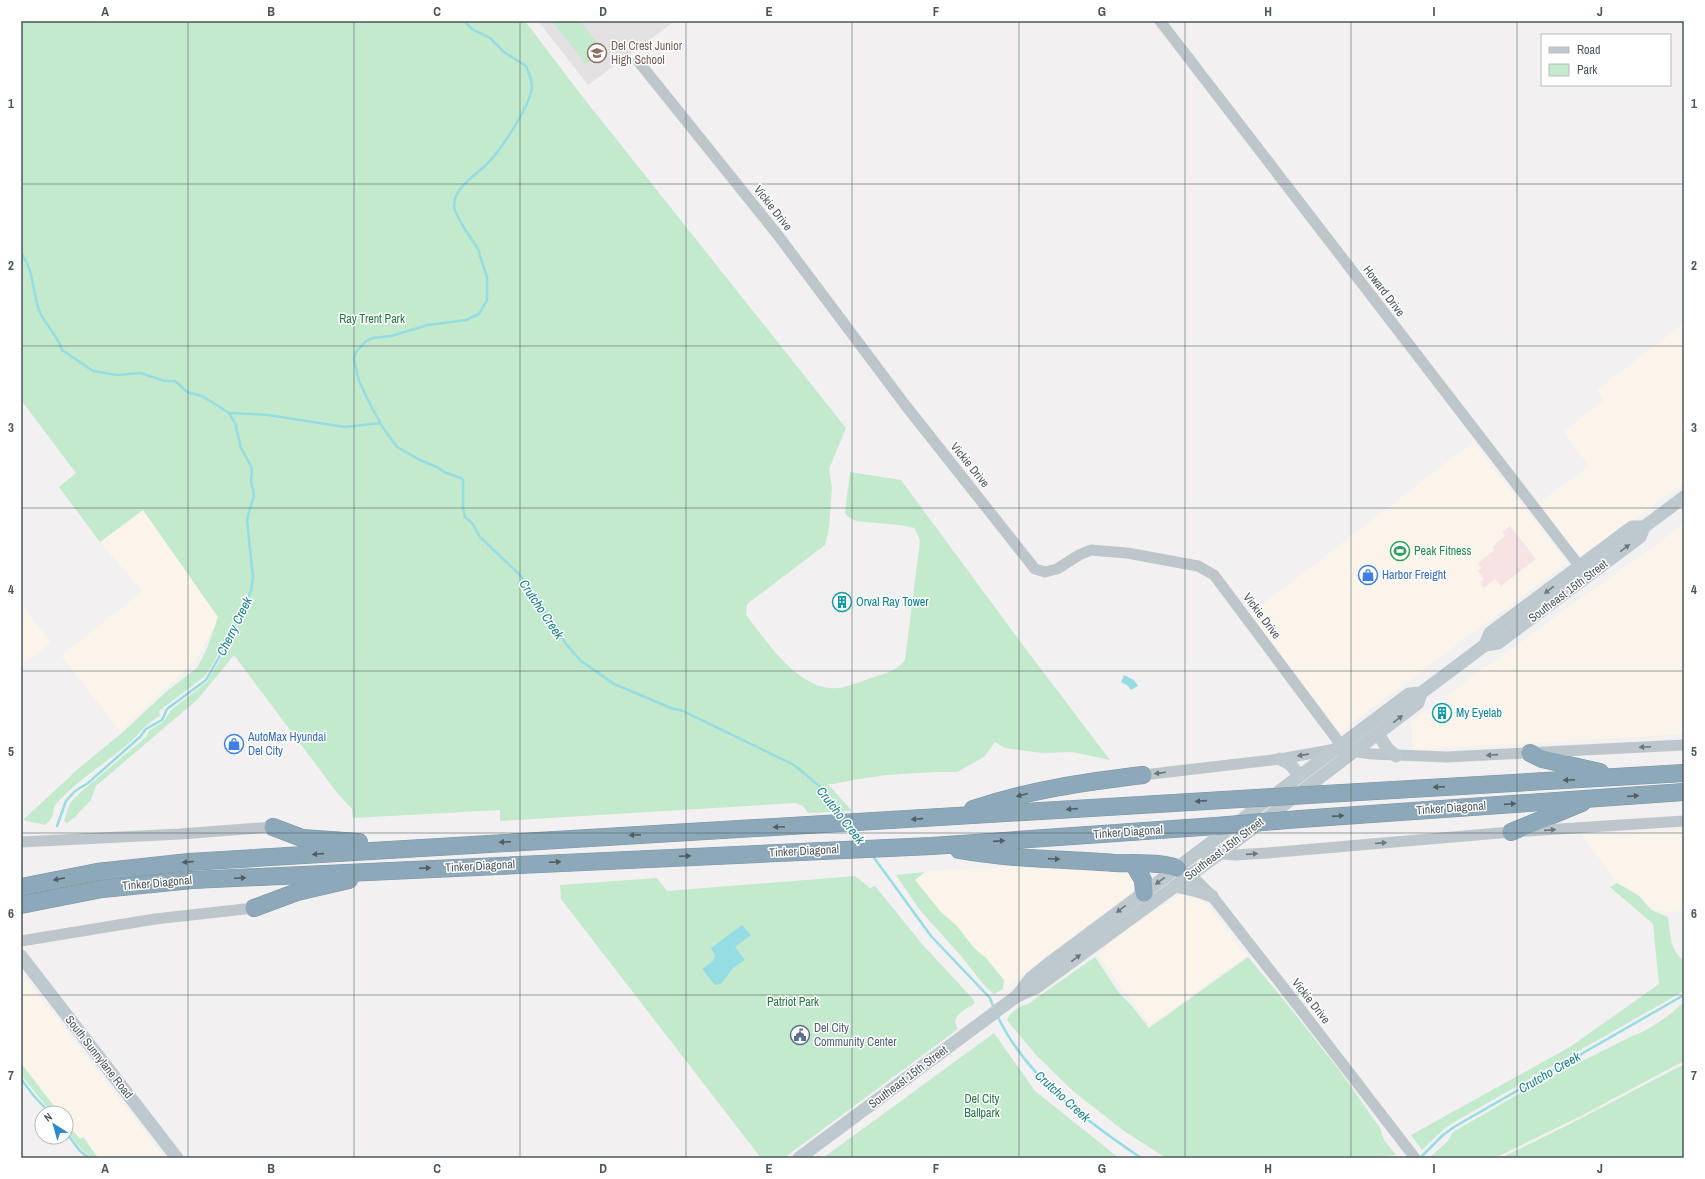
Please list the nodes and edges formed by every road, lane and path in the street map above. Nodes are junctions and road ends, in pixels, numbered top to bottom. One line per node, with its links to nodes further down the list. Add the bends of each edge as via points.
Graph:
1 (1160, 21): 4 (street, Howard Drive)
2 (638, 61): 8 (street, Vickie Drive, via 777,234 906,406 1035,569 1045,572 1057,569 1079,555 1098,550 1198,566 1214,575)
3 (1684, 497): 4 (main road, Southeast 15th Street, via 1644,526 1632,527)
4 (1584, 571): 5 (main road, Southeast 15th Street, via 1498,643 1485,645)
5 (1420, 693): 6 (main road, Southeast 15th Street, one-way to 5, via 1418,704); 8 (main road, Southeast 15th Street, via 1409,694)
6 (1378, 734): 9 (main road, Southeast 15th Street); 11 (main road)
7 (1684, 745): 10 (street, one-way to 10)
8 (1339, 747): 9 (street); 12 (street, one-way to 12); 15 (main road, Southeast 15th Street)
9 (1353, 752): 11 (street); 27 (main road, Southeast 15th Street)
10 (1530, 753): 11 (street, one-way to 11, via 1447,757); 16 (highway, via 1542,759)
11 (1396, 756)
12 (1280, 759): 14 (street, one-way to 14); 15 (main road, via 1290,764)
13 (1684, 774): 16 (highway, Tinker Diagonal)
14 (1143, 775): 19 (highway, one-way to 19, via 1045,789)
15 (1299, 775): 26 (main road, Southeast 15th Street)
16 (1622, 777): 19 (highway, Tinker Diagonal, one-way to 19, bridge)
17 (1684, 792): 18 (highway, Tinker Diagonal, one-way to 17)
18 (1594, 798): 22 (highway); 24 (highway, Tinker Diagonal, one-way to 18, bridge)
19 (953, 816): 25 (highway, Tinker Diagonal, one-way to 25)
20 (1684, 822): 22 (street, one-way to 20)
21 (273, 827): 23 (street); 25 (highway, via 306,839)
22 (1511, 832): 27 (street, one-way to 22, via 1267,853)
23 (21, 842)
24 (932, 846): 28 (highway, one-way to 28, via 987,855); 29 (highway, Tinker Diagonal, one-way to 24)
25 (427, 847): 32 (highway, Tinker Diagonal, one-way to 32, via 149,866 97,872)
26 (1199, 852): 27 (street); 30 (main road, Southeast 15th Street)
27 (1219, 854): 30 (main road, Southeast 15th Street)
28 (1133, 863): 30 (highway, via 1163,864); 33 (highway, via 1143,880)
29 (386, 870): 35 (highway, Tinker Diagonal, one-way to 29, via 102,888 149,883); 36 (highway, via 297,892)
30 (1183, 872): 31 (main road, Southeast 15th Street); 33 (main road, Southeast 15th Street, one-way to 33); 34 (street, Vickie Drive)
31 (1175, 886): 34 (main road); 37 (main road, Southeast 15th Street)
32 (21, 887)
33 (1144, 893): 37 (main road, Southeast 15th Street, one-way to 37)
34 (1212, 896): 42 (street, Vickie Drive)
35 (21, 905)
36 (254, 908): 38 (street, via 155,919)
37 (1098, 934): 41 (main road, Southeast 15th Street, via 1051,970 1037,987 1017,996)
38 (21, 941)
39 (21, 956): 40 (main road, South Sunnylane Road)
40 (177, 1158)
41 (799, 1158)
42 (1415, 1158)

